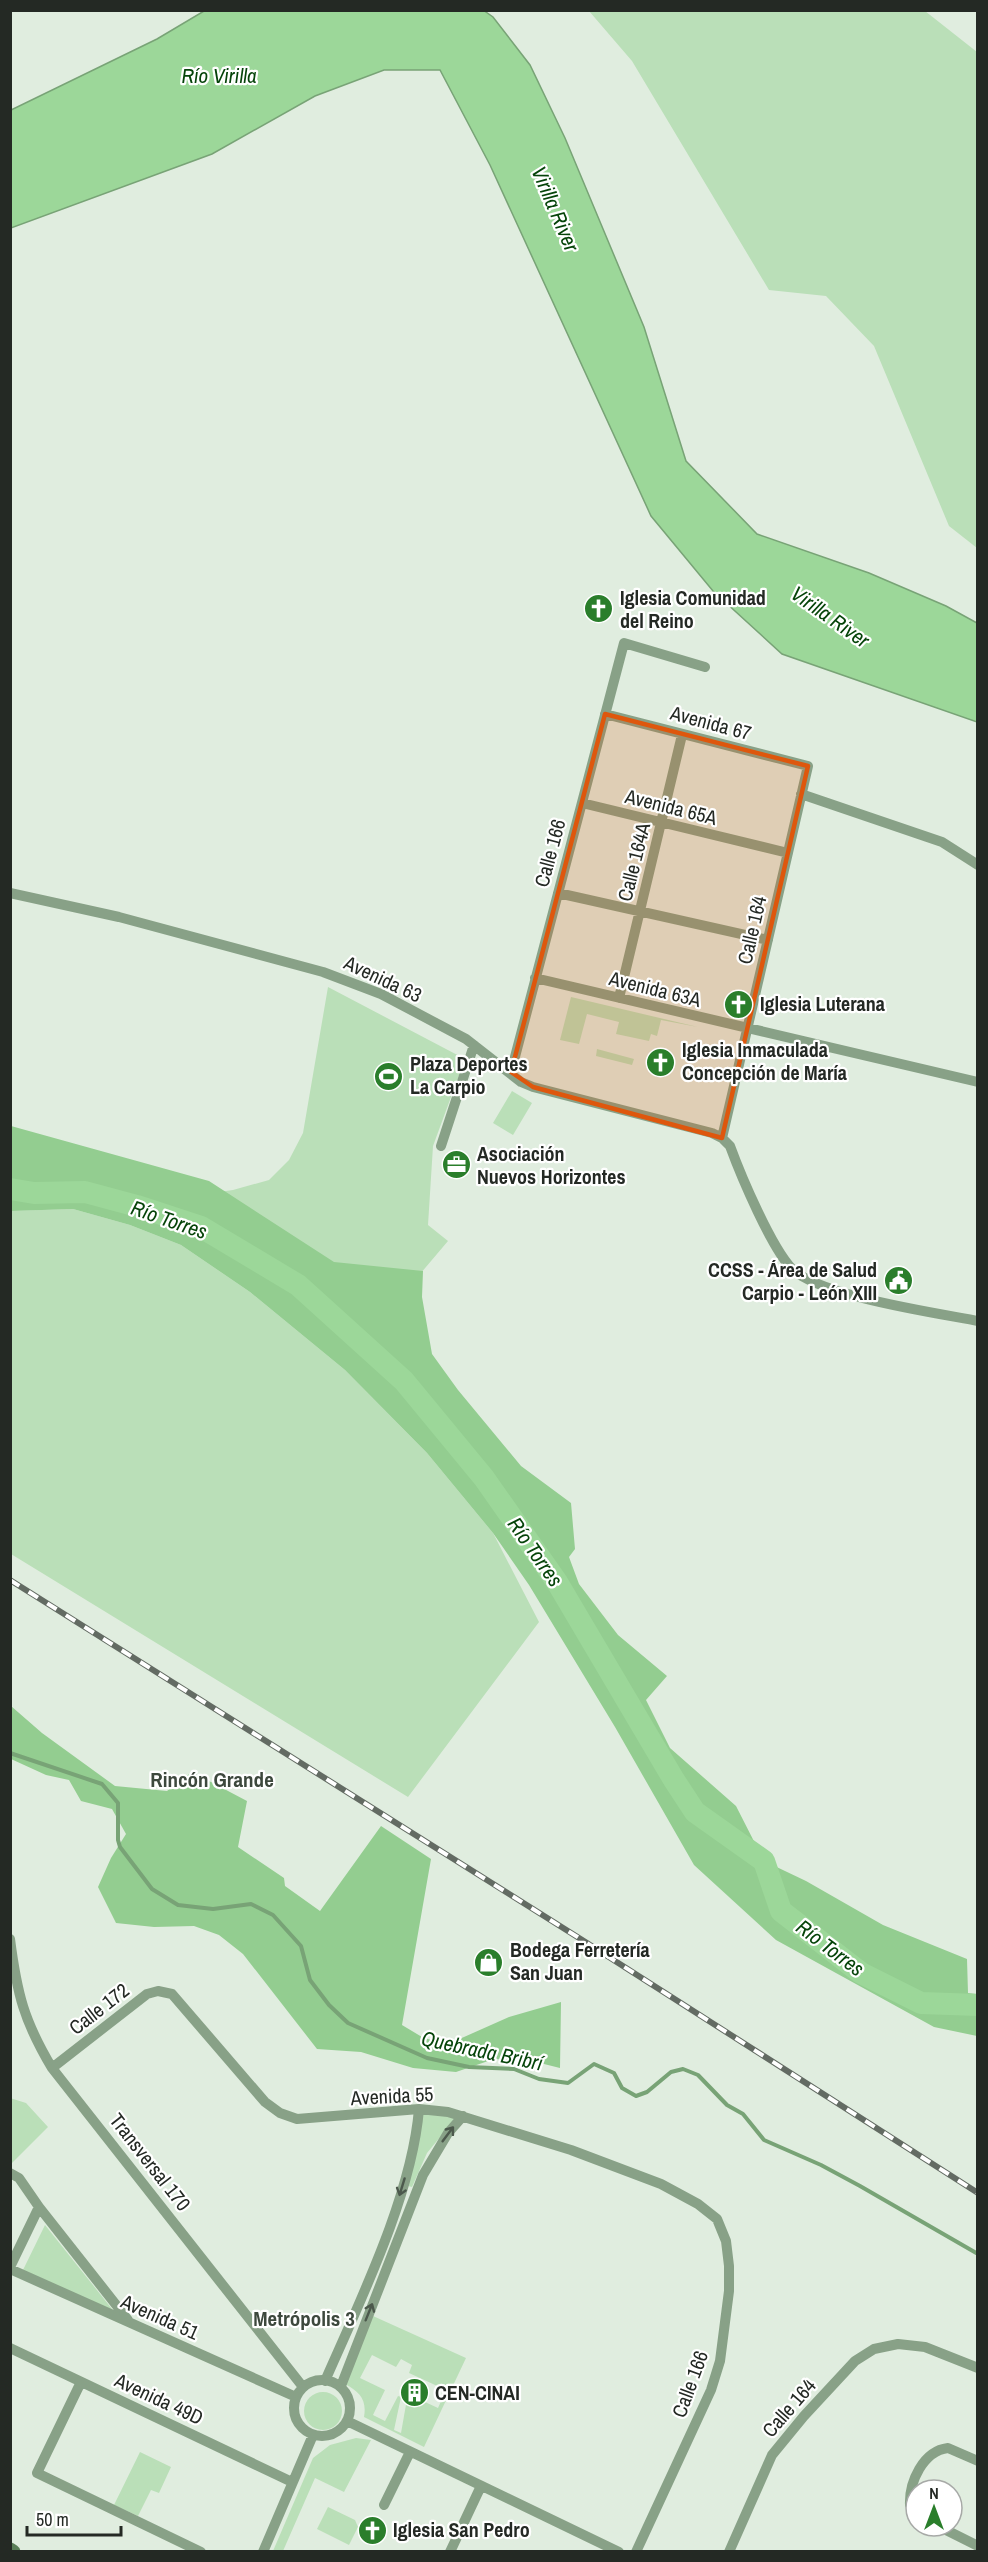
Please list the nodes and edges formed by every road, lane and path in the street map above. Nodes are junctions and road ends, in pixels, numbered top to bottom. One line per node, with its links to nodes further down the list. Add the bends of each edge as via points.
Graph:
1 (705, 667): 2 (street, Calle 166, via 624,643)
2 (605, 714): 3 (street, Avenida 67); 6 (street, Calle 166)
3 (682, 735): 4 (street, Avenida 67); 7 (street, Calle 164A)
4 (808, 766): 5 (street, Calle 164)
5 (801, 794): 8 (street, Calle 164); 9 (street, via 942,842)
6 (582, 803): 7 (street, Avenida 65A); 11 (street, Calle 166)
7 (662, 824): 8 (street, Avenida 65A); 12 (street, Calle 164A)
8 (788, 853): 13 (street, Calle 164)
9 (978, 865)
10 (10, 893): 17 (street, Avenida 63, via 120,917 323,972 381,994)
11 (558, 893): 12 (street); 14 (street, Calle 166)
12 (640, 913): 13 (street); 15 (street, Calle 164A)
13 (768, 940): 16 (street, Calle 164)
14 (536, 978): 15 (street, Avenida 63A); 18 (street, Calle 166)
15 (619, 998): 16 (street, Avenida 63A)
16 (747, 1030): 19 (street, Avenida 63A); 20 (street, Calle 164)
17 (474, 1045): 18 (street, Avenida 63); 21 (street)
18 (511, 1072): 20 (street, Avenida 63, via 533,1087)
19 (978, 1082)
20 (723, 1138): 22 (street, via 779,1252 793,1270 809,1280 869,1299)
21 (441, 1146)
22 (978, 1321)
23 (10, 1939): 24 (street, Transversal 170)
24 (13, 1972): 26 (street, Transversal 170, via 32,2034)
25 (172, 1994): 26 (street, Calle 172, via 158,1990 147,1994); 27 (street, Avenida 55, via 280,2113 303,2119)
26 (52, 2068): 39 (street, Transversal 170)
27 (419, 2109): 28 (street, Avenida 55); 36 (street, one-way to 36, via 417,2136 402,2189)
28 (463, 2116): 31 (street, Avenida 55, via 661,2184); 38 (street, one-way to 28, via 423,2175)
29 (15, 2176): 30 (street)
30 (39, 2207): 32 (street); 33 (street)
31 (717, 2219): 55 (street, Calle 166, via 726,2241 729,2266 720,2361)
32 (10, 2268): 33 (street, Avenida 51)
33 (130, 2323): 40 (street, Avenida 51)
34 (10, 2349): 37 (street, Avenida 49D)
35 (978, 2368): 56 (street, Calle 164, via 925,2347 898,2344 874,2349 855,2361 772,2455)
36 (326, 2381): 38 (street); 39 (street, via 314,2381)
37 (81, 2382): 46 (street, Avenida 49D); 51 (street, via 37,2473)
38 (341, 2386): 41 (street, via 350,2405)
39 (303, 2387): 40 (street)
40 (296, 2397): 42 (street, via 294,2412 298,2424)
41 (347, 2421): 42 (street, via 335,2433); 43 (street)
42 (313, 2435): 46 (street)
43 (410, 2451): 47 (street); 48 (street)
44 (978, 2461): 45 (street, via 942,2449 922,2464)
45 (916, 2478)
46 (292, 2482): 52 (street)
47 (482, 2486): 53 (street); 54 (street)
48 (384, 2505)
49 (962, 2538): 50 (street)
50 (978, 2546)
51 (201, 2552)
52 (263, 2552)
53 (450, 2552)
54 (619, 2552)
55 (636, 2552)
56 (729, 2552)

